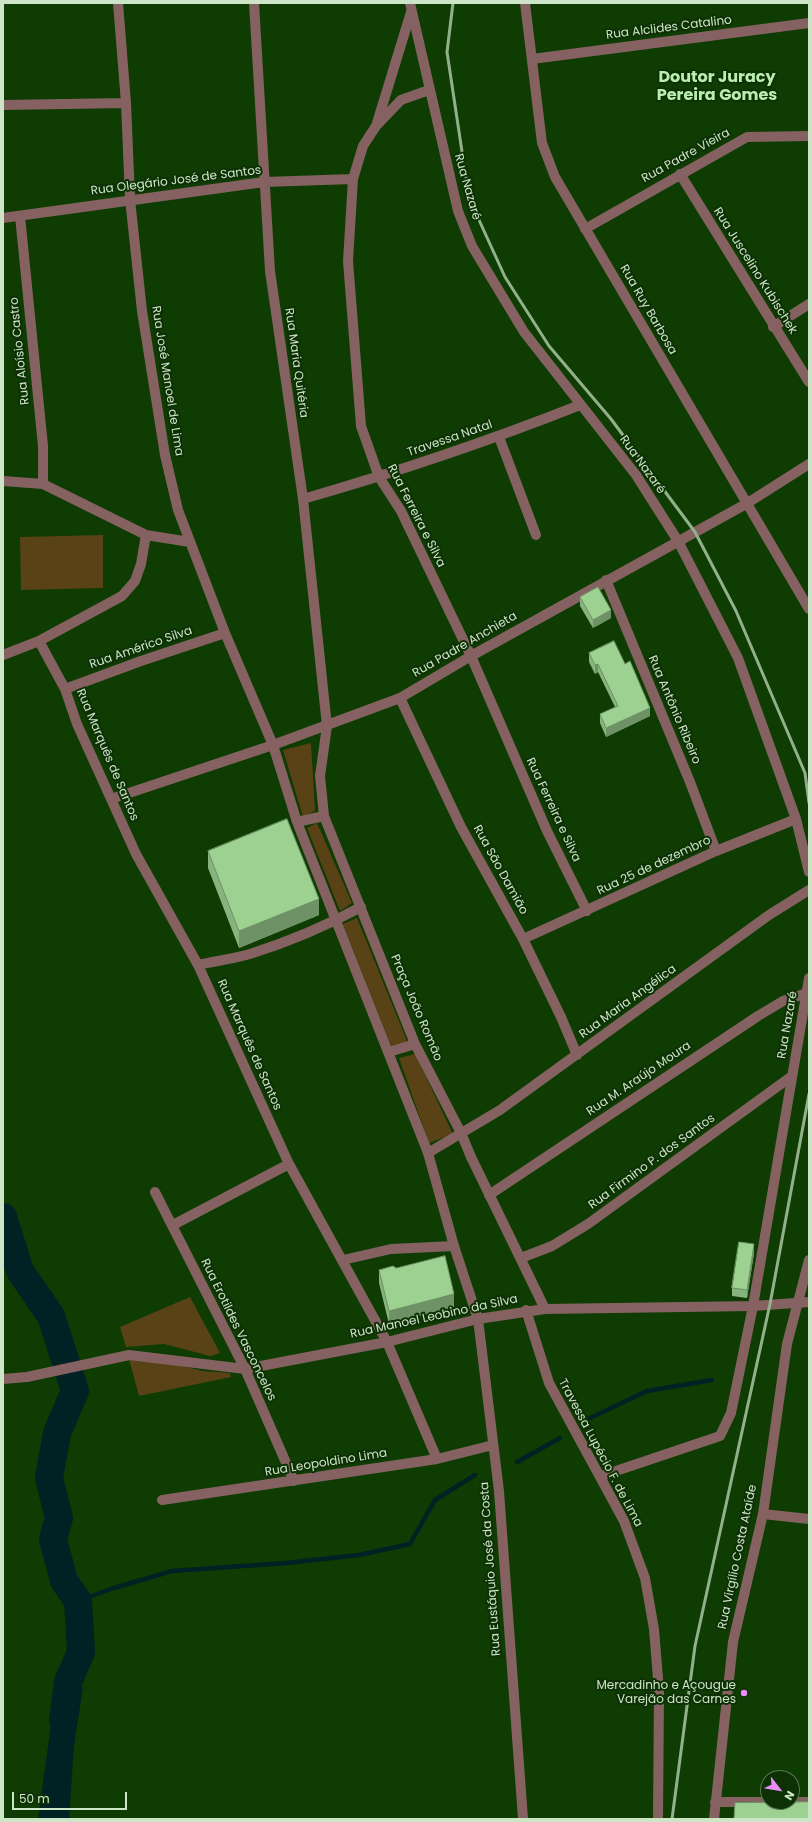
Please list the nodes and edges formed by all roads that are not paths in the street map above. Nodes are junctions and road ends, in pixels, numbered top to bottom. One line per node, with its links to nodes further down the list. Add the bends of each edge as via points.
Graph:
1 (118, 3): 8 (street, Rua José Manoel de Lima)
2 (254, 3): 14 (street, Rua Maria Quitéria)
3 (525, 3): 6 (street, Rua Ruy Barbosa)
4 (411, 7): 7 (street, Rua Nazaré); 10 (street)
5 (809, 23): 6 (street, Rua Alclides Catalino)
6 (532, 59): 18 (street, Rua Ruy Barbosa, via 542,143 555,177)
7 (429, 90): 10 (street, Rua Ferreira e Silva, via 401,100); 22 (street, Rua Nazaré, via 458,211 472,246 524,332)
8 (126, 103): 9 (street); 15 (street, Rua José Manoel de Lima)
9 (3, 105)
10 (376, 126): 13 (street, Rua Ferreira e Silva, via 363,146)
11 (809, 136): 12 (street, Rua Padre Vieira, via 747,137)
12 (680, 174): 18 (street, Rua Padre Vieira); 20 (street, Rua Juscelino Kubischek)
13 (353, 179): 14 (street, Rua Olegário José de Santos); 25 (street, Rua Ferreira e Silva, via 348,261 358,397 361,426)
14 (264, 182): 15 (street, Rua Olegário José de Santos); 28 (street, Rua Maria Quitéria, via 270,271)
15 (130, 199): 16 (street, Rua Olegário José de Santos); 33 (street, Rua José Manoel de Lima, via 142,311 165,455 178,510)
16 (20, 216): 17 (street, Rua Olegário José de Santos); 27 (street, Rua Aloísio Castro, via 43,446)
17 (3, 218)
18 (585, 229): 29 (street, Rua Ruy Barbosa)
19 (809, 304): 20 (street)
20 (773, 327): 21 (street, Rua Juscelino Kubischek)
21 (809, 382)
22 (580, 405): 23 (street, Travessa Natal); 32 (street, Rua Nazaré, via 636,475)
23 (499, 436): 25 (street, Travessa Natal); 31 (street)
24 (809, 464): 29 (street, Rua Padre Anchieta)
25 (379, 477): 28 (street, Travessa Natal); 39 (street, Rua Ferreira e Silva, via 401,511)
26 (3, 481): 27 (street)
27 (43, 484): 30 (street)
28 (304, 500): 42 (street, Rua Maria Quitéria)
29 (746, 504): 32 (street, Rua Padre Anchieta); 35 (street, Rua Ruy Barbosa)
30 (146, 535): 33 (street); 37 (street, via 135,581 122,596)
31 (536, 535)
32 (678, 541): 34 (street, Rua Padre Anchieta); 46 (street, Rua Nazaré, via 738,658)
33 (190, 542): 36 (street, Rua José Manoel de Lima)
34 (606, 580): 39 (street, Rua Padre Anchieta); 48 (street, Rua Antônio Ribeiro)
35 (809, 609)
36 (225, 633): 40 (street, Rua Américo Silva); 43 (street, Rua José Manoel de Lima)
37 (39, 641): 38 (street); 40 (street, Rua Marquês de Santos)
38 (3, 655)
39 (470, 656): 41 (street, Rua Padre Anchieta); 52 (street, Rua Ferreira e Silva, via 547,831)
40 (65, 689): 44 (street, Rua Marquês de Santos, via 77,724)
41 (400, 698): 42 (street, Rua Padre Anchieta); 54 (street, Rua São Damião, via 461,827)
42 (327, 726): 43 (street, Rua Padre Anchieta); 45 (street, Praça João Romão, via 320,776)
43 (273, 745): 44 (street, Rua Padre Anchieta); 47 (street)
44 (111, 799): 55 (street, Rua Marquês de Santos, via 136,854)
45 (324, 816): 47 (street); 51 (street, Praça João Romão)
46 (796, 819): 48 (street, Rua 25 de dezembro); 49 (street, Rua Nazaré)
47 (297, 822): 53 (street)
48 (716, 851): 52 (street, Rua 25 de dezembro)
49 (809, 872)
50 (809, 890): 60 (street, Rua Maria Angélica, via 768,915)
51 (361, 907): 53 (street); 58 (street, Praça João Romão)
52 (587, 911): 54 (street, Rua 25 de dezembro)
53 (336, 920): 55 (street, via 249,954); 59 (street)
54 (523, 939): 60 (street, Rua São Damião)
55 (198, 965): 64 (street, Rua Marquês de Santos)
56 (809, 978): 57 (street, Rua Nazaré)
57 (807, 993): 61 (street, Rua Nazaré); 66 (street, Rua M. Araújo Moura, via 783,1001 758,1016)
58 (415, 1044): 59 (street); 62 (street, Praça João Romão)
59 (389, 1052): 63 (street)
60 (577, 1055): 62 (street, Rua Maria Angélica, via 500,1110)
61 (792, 1076): 69 (street, Rua Firmino P. dos Santos, via 588,1224 552,1246); 73 (street, Rua Nazaré)
62 (461, 1133): 63 (street, Rua Maria Angélica); 66 (street, Praça João Romão)
63 (428, 1153): 68 (street)
64 (289, 1164): 67 (street); 70 (street, Rua Marquês de Santos)
65 (155, 1192): 67 (street, Rua Erotildes Vasconcelos)
66 (489, 1195): 69 (street, Praça João Romão)
67 (173, 1225): 78 (street, Rua Erotildes Vasconcelos)
68 (454, 1246): 70 (street, via 391,1249); 76 (street)
69 (521, 1258): 74 (street, Praça João Romão)
70 (343, 1260): 77 (street, Rua Marquês de Santos)
71 (809, 1260): 72 (street)
72 (804, 1302): 73 (street, Rua Manoel Leobino da Silva); 85 (street, Rua Virgílio Costa Ataíde, via 787,1344)
73 (753, 1306): 74 (street, Rua Manoel Leobino da Silva); 82 (street, Rua Nazaré, via 731,1413 720,1436)
74 (544, 1309): 75 (street, Rua Manoel Leobino da Silva)
75 (526, 1310): 76 (street, Rua Manoel Leobino da Silva); 82 (street, Travessa Lupécio F. de Lima, via 548,1383)
76 (478, 1319): 77 (street, Rua Manoel Leobino da Silva); 80 (street, Rua Eustáquio José da Costa)
77 (387, 1342): 78 (street, Rua Manoel Leobino da Silva); 81 (street, Rua Marquês de Santos)
78 (245, 1369): 79 (street, Rua Manoel Leobino da Silva, via 130,1355 27,1377); 83 (street, Rua Erotildes Vasconcelos)
79 (3, 1379)
80 (494, 1445): 81 (street, Rua Leopoldino Lima); 89 (street, Rua Eustáquio José da Costa)
81 (437, 1459): 83 (street, Rua Leopoldino Lima)
82 (601, 1476): 90 (street, Travessa Lupécio F. de Lima, via 624,1521 645,1578 654,1629 658,1676)
83 (294, 1481): 84 (street, Rua Leopoldino Lima)
84 (162, 1500)
85 (763, 1514): 86 (street); 87 (street, Rua Virgílio Costa Ataíde, via 733,1642)
86 (809, 1519)
87 (715, 1802): 88 (street); 91 (street, Rua Virgílio Costa Ataíde)
88 (809, 1802)
89 (523, 1819)
90 (658, 1819)
91 (714, 1819)

